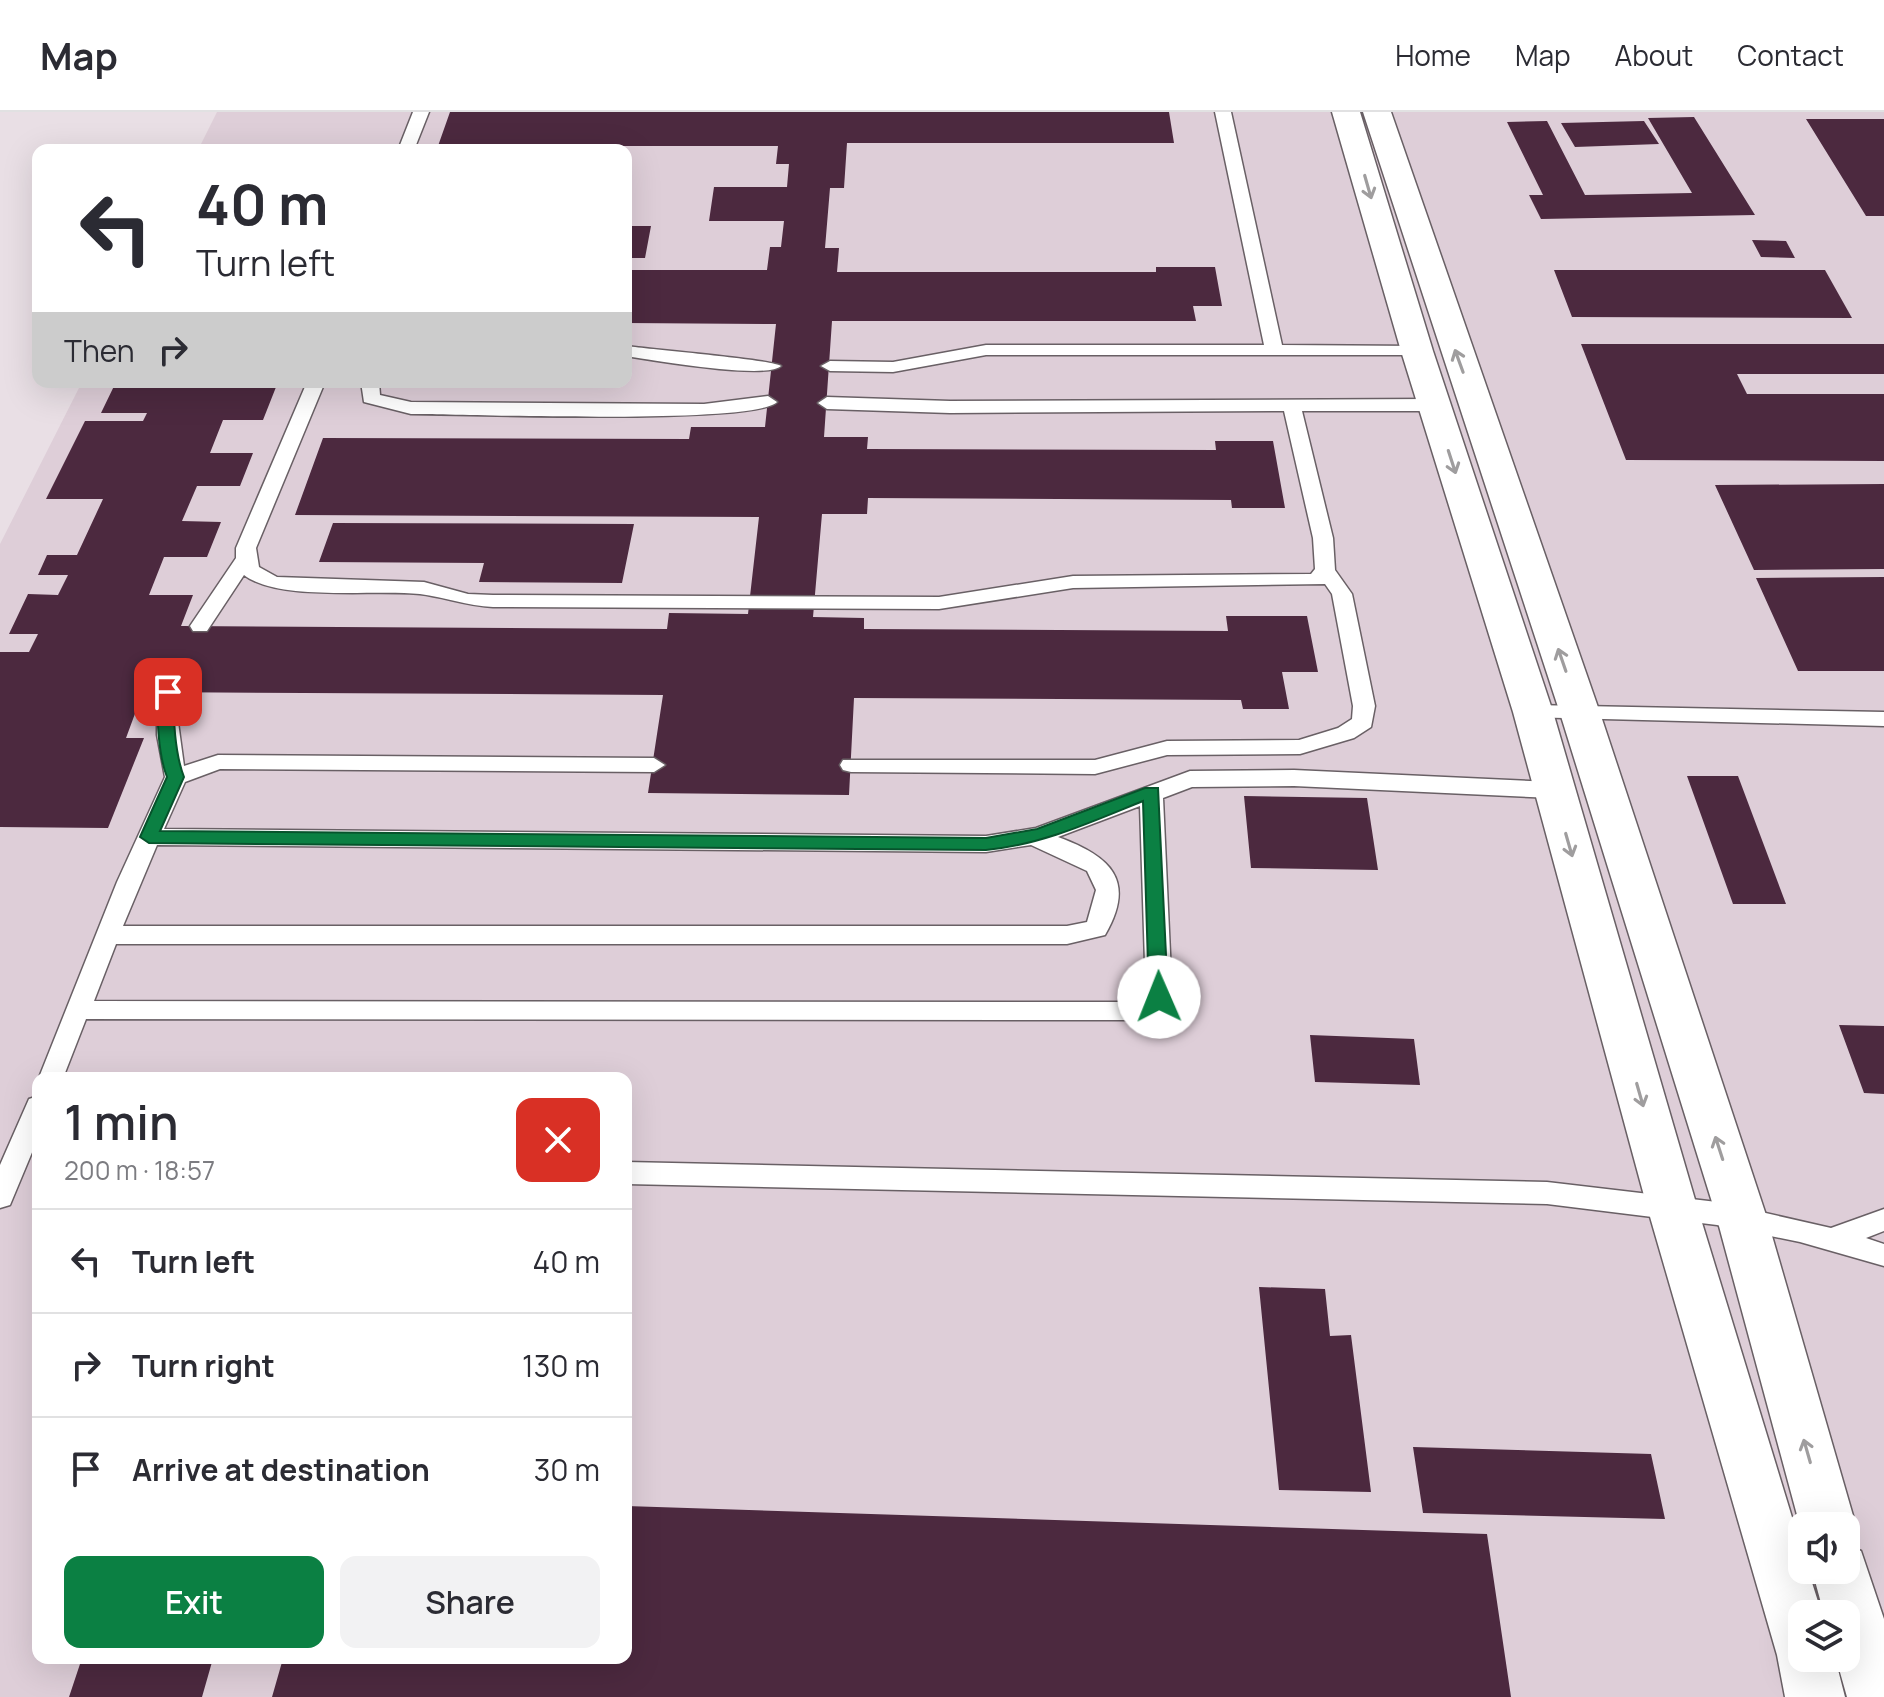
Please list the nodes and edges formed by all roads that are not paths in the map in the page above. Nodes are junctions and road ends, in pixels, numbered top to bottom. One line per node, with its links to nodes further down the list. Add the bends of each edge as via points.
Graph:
1 (421, 112): 5 (lane)
2 (1223, 112): 6 (lane)
3 (1346, 112): 7 (street, one-way to 7)
4 (1377, 112): 24 (street, one-way to 4)
5 (408, 144)
6 (1274, 351): 7 (lane); 11 (lane, via 986,350)
7 (1417, 351): 17 (street)
8 (632, 352): 9 (lane)
9 (772, 366)
10 (830, 366): 11 (lane)
11 (893, 367): 16 (lane, via 883,392)
12 (313, 388): 19 (lane)
13 (370, 388): 14 (lane, via 371,398 411,408 704,410)
14 (768, 402)
15 (827, 403): 16 (lane)
16 (890, 403): 18 (lane)
17 (1433, 405): 18 (lane); 23 (street, one-way to 23)
18 (1292, 406): 20 (lane, via 1323,538)
19 (244, 561): 20 (lane, via 251,574 274,583 424,588 493,601 939,603 1073,582 1300,583 1317,580); 21 (lane)
20 (1325, 570): 27 (lane, via 1342,594 1364,706 1363,722 1346,733 1273,750 1167,748 1095,767)
21 (200, 626)
22 (168, 692): 28 (lane, via 164,709 169,761)
23 (1533, 712): 24 (lane); 29 (street)
24 (1580, 713): 25 (lane); 41 (street, one-way to 24)
25 (1884, 719)
26 (654, 765): 28 (lane, via 218,762)
27 (851, 765)
28 (176, 777): 31 (lane)
29 (1553, 790): 30 (lane, via 1237,777 1190,779); 40 (street, one-way to 40)
30 (1151, 792): 32 (lane); 34 (lane, via 1159,997 1148,1011)
31 (149, 837): 32 (lane, via 970,844); 33 (lane)
32 (1031, 837): 33 (lane, via 1094,860 1104,876 1107,898 1107,910 1096,929 1067,935)
33 (109, 935): 34 (lane)
34 (79, 1010): 35 (lane)
35 (53, 1072)
36 (32, 1122): 37 (lane)
37 (18, 1161): 39 (lane)
38 (632, 1173): 40 (lane, via 1547,1193)
39 (0, 1197)
40 (1671, 1203): 41 (lane); 47 (street)
41 (1741, 1215): 43 (lane); 45 (street, one-way to 41)
42 (1884, 1220): 43 (lane)
43 (1834, 1238): 44 (lane)
44 (1884, 1255)
45 (1824, 1512)
46 (1845, 1584): 50 (street)
47 (1788, 1600)
48 (1809, 1672): 49 (street)
49 (1815, 1697)
50 (1877, 1697)

